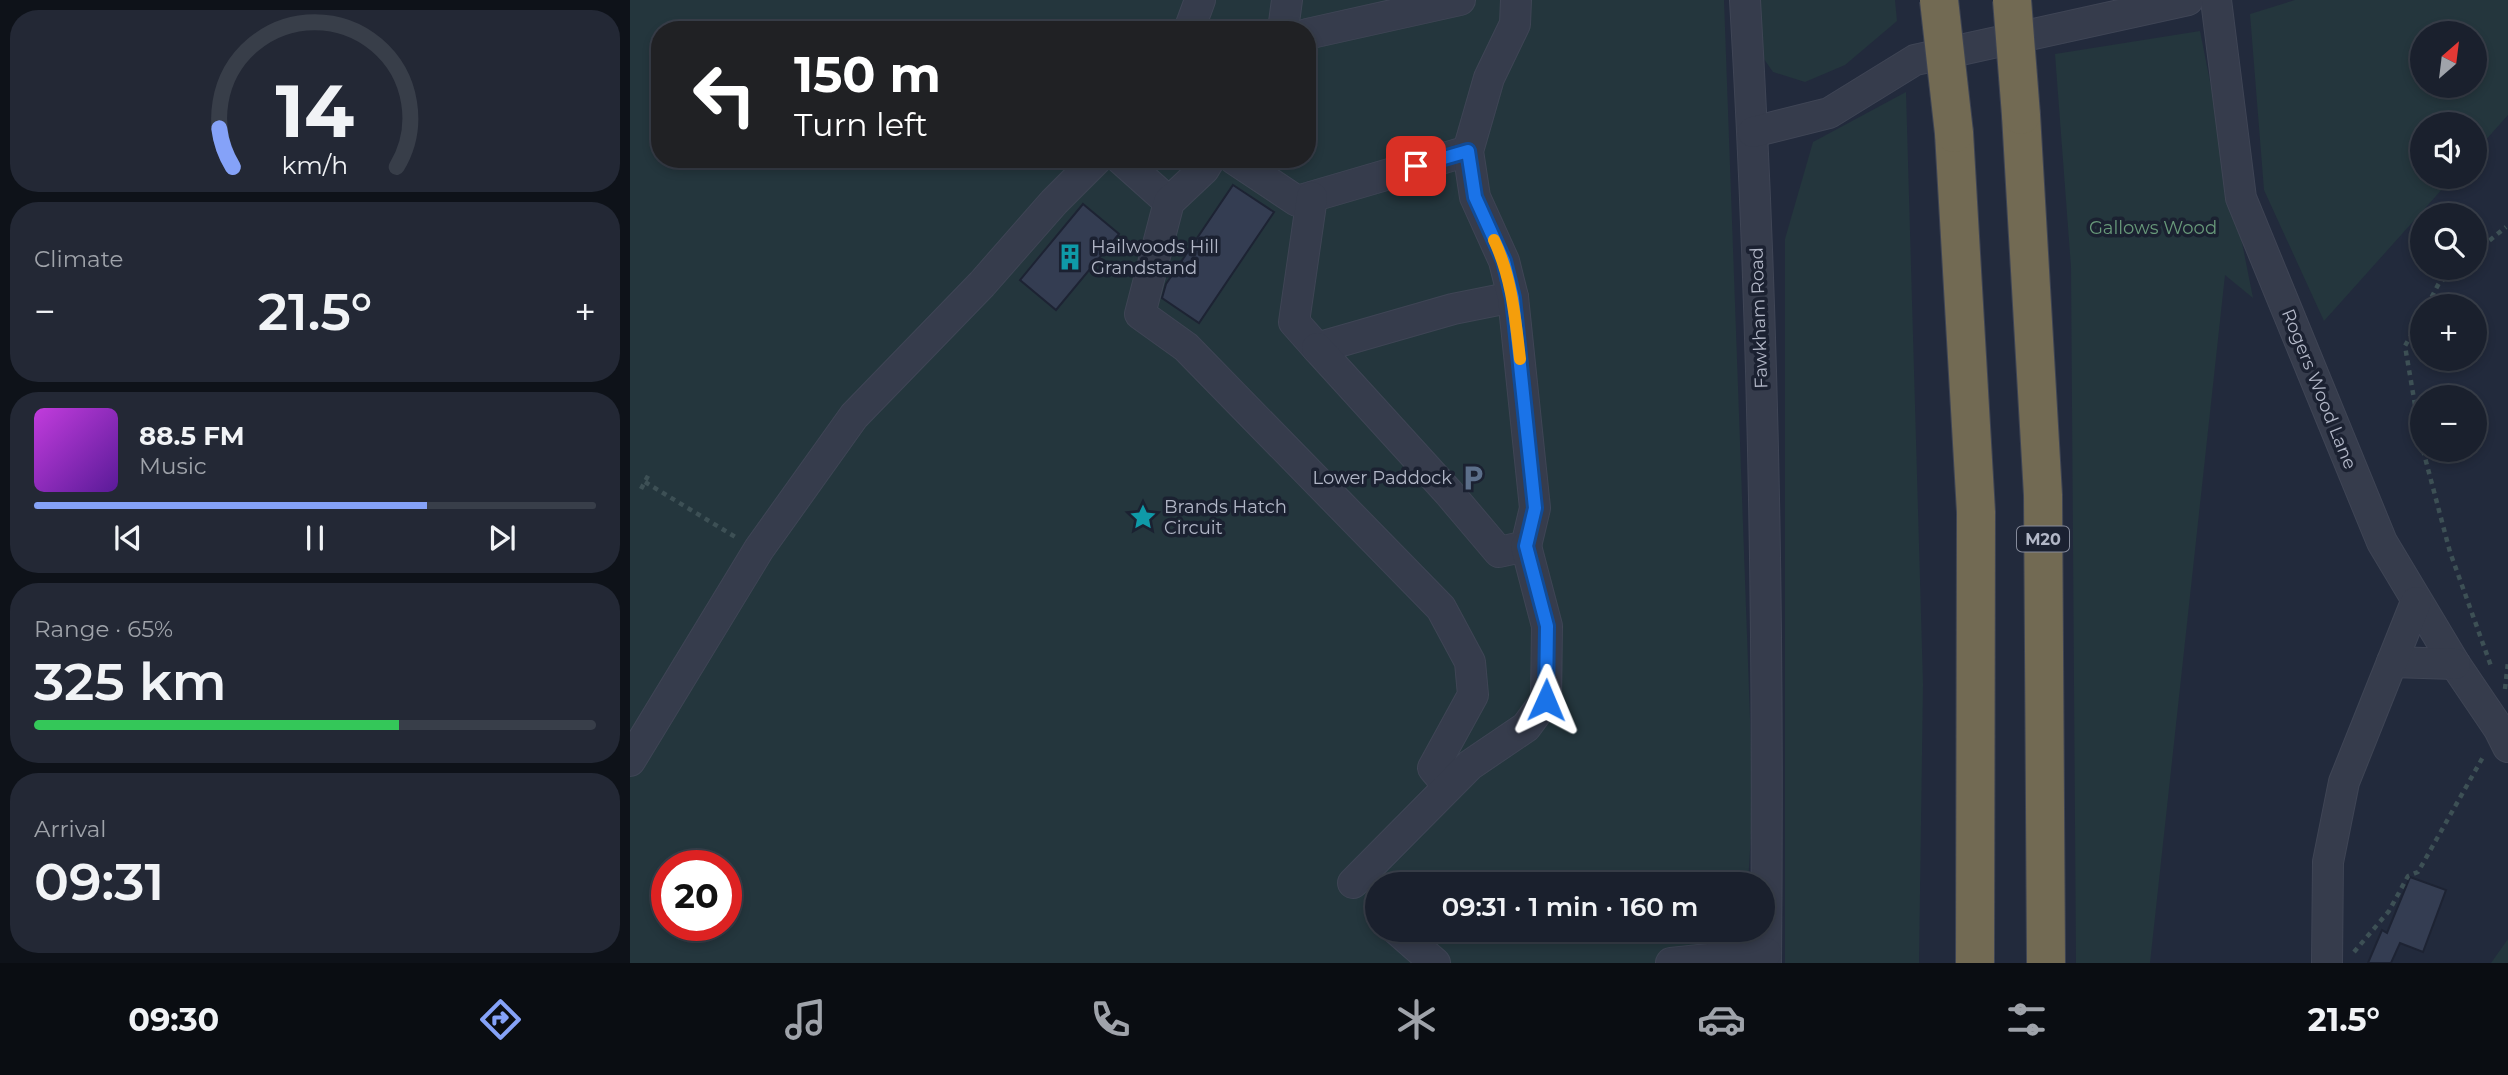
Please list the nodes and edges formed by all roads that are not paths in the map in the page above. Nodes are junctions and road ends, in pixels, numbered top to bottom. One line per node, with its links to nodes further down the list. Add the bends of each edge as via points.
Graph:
1 (1200, 0): 10 (street)
2 (1287, 0): 11 (street)
3 (1460, 0): 12 (street)
4 (1516, 0): 14 (street, via 1515,24 1489,78)
5 (1745, 0): 13 (street, Fawkham Road)
6 (1939, 0): 36 (highway, bridge, via 1954,134 1976,512)
7 (2012, 0): 37 (highway, M20, bridge, via 2043,495)
8 (2188, 0): 13 (street, via 1915,60 1829,113)
9 (2216, 0): 24 (street, Rogers Wood Lane, via 2241,198 2382,542)
10 (1192, 21)
11 (1284, 21)
12 (1316, 32)
13 (1753, 132): 32 (street, Fawkham Road, via 1763,457)
14 (1468, 151): 19 (street); 21 (street, via 1475,197 1504,261)
15 (1088, 168): 28 (street, via 854,416 759,549)
16 (1131, 168): 20 (street)
17 (1205, 168): 20 (street)
18 (1248, 168): 19 (street, via 1297,201)
19 (1312, 197): 22 (street, via 1294,322)
20 (1169, 202): 29 (street, via 1140,314 1186,347 1441,608 1470,662 1473,695 1433,768)
21 (1513, 298): 22 (street, via 1453,309); 23 (street, via 1535,508)
22 (1317, 348): 23 (street, via 1499,552)
23 (1526, 546): 29 (street, via 1547,626 1546,700 1526,727)
24 (2416, 602): 25 (street); 26 (street, Rogers Wood Lane)
25 (2392, 662): 26 (street); 33 (street, via 2344,782 2328,862)
26 (2455, 664): 27 (street, Rogers Wood Lane)
27 (2503, 738)
28 (630, 761)
29 (1448, 786): 30 (street)
30 (1373, 872)
31 (1411, 942): 34 (street)
32 (1766, 958): 35 (street)
33 (2337, 959)
34 (1435, 963)
35 (1671, 963)
36 (1975, 963)
37 (2046, 963)

